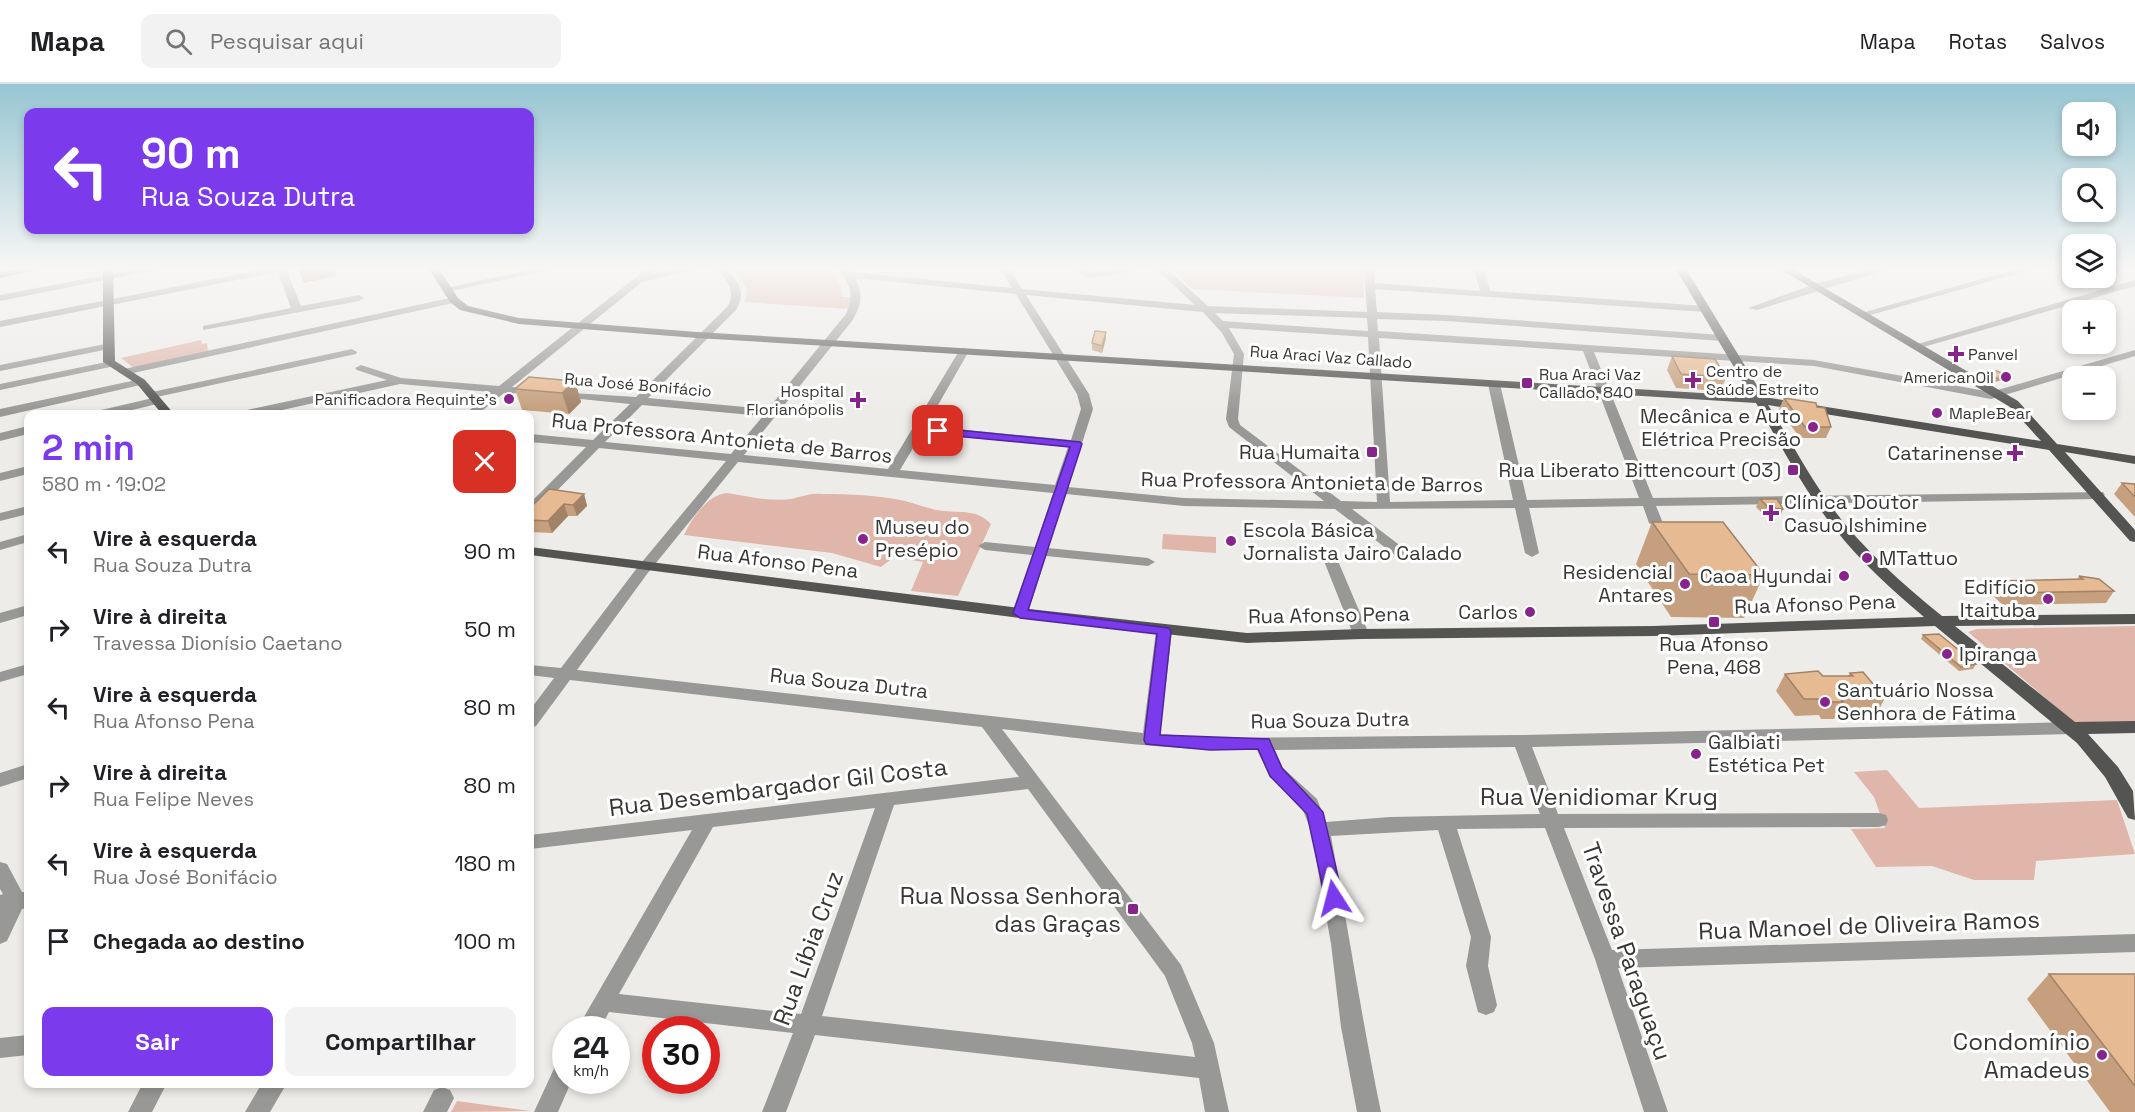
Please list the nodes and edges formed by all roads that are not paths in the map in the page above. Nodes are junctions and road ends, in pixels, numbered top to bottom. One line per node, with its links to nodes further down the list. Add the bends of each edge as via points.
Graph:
1 (35, 317): 16 (street)
2 (110, 317): 24 (main road)
3 (262, 317): 19 (street)
4 (376, 317): 36 (street)
5 (502, 317): 18 (main road, Rua Araci Vaz Callado)
6 (590, 317): 18 (street)
7 (722, 317): 21 (street)
8 (848, 317): 23 (street)
9 (1036, 317): 30 (street)
10 (1211, 317): 17 (street)
11 (1372, 317): 20 (street)
12 (1415, 317): 22 (street)
13 (1710, 317): 22 (main road)
14 (1868, 317): 25 (main road)
15 (2017, 317): 25 (street)
16 (0, 324)
17 (1218, 324): 20 (street); 34 (street, via 1237,349)
18 (577, 327): 21 (main road, Rua Araci Vaz Callado); 42 (street)
19 (207, 328)
20 (1373, 334): 26 (street); 37 (street)
21 (706, 335): 23 (main road, Rua Araci Vaz Callado); 47 (street)
22 (1722, 338): 31 (main road)
23 (830, 343): 27 (main road, Rua Araci Vaz Callado); 53 (street)
24 (110, 346): 32 (main road); 33 (street)
25 (1916, 346): 44 (main road)
26 (1587, 348): 31 (street); 43 (street)
27 (964, 351): 30 (main road, Rua Araci Vaz Callado); 54 (street)
28 (352, 352): 45 (street)
29 (2135, 353): 44 (street)
30 (1059, 356): 34 (main road, Rua Araci Vaz Callado); 58 (street, via 1086,402)
31 (1735, 358): 44 (street, via 1828,364); 46 (main road)
32 (111, 364): 36 (main road); 41 (street)
33 (0, 368)
34 (1238, 368): 37 (main road, Rua Araci Vaz Callado); 71 (street, via 1232,419 1235,428)
35 (361, 369): 38 (street)
36 (124, 372): 39 (main road)
37 (1376, 376): 40 (main road, Rua Araci Vaz Callado); 73 (street)
38 (400, 381): 42 (street, Rua José Bonifácio); 50 (street)
39 (141, 382): 45 (main road); 52 (street)
40 (1494, 384): 43 (main road, Rua Araci Vaz Callado); 70 (street)
41 (0, 387)
42 (501, 389): 47 (street, Rua José Bonifácio); 51 (street)
43 (1604, 391): 46 (main road, Rua Araci Vaz Callado); 69 (street)
44 (2008, 397): 60 (main road)
45 (155, 398): 48 (street); 49 (main road)
46 (1762, 400): 60 (main road, Rua Araci Vaz Callado); 68 (main road)
47 (639, 401): 53 (street, Rua José Bonifácio); 59 (street)
48 (114, 410)
49 (165, 410)
50 (266, 410)
51 (476, 410)
52 (0, 412)
53 (772, 413): 61 (street)
54 (918, 429): 58 (street); 64 (street)
55 (24, 431): 56 (street)
56 (0, 437)
57 (534, 438): 59 (street, Rua Professora Antonieta de Barros)
58 (1076, 444): 66 (street)
59 (595, 445): 61 (street, Rua Professora Antonieta de Barros); 72 (street)
60 (2053, 446): 62 (main road, Rua Araci Vaz Callado); 67 (main road)
61 (734, 459): 64 (street, Rua Professora Antonieta de Barros); 87 (street)
62 (2135, 460)
63 (24, 471): 65 (street)
64 (891, 475): 66 (street, Rua Professora Antonieta de Barros)
65 (0, 477)
66 (1060, 492): 71 (street, Rua Professora Antonieta de Barros, via 1184,502); 82 (street)
67 (2098, 495): 68 (street, Rua Professora Antonieta de Barros); 77 (main road)
68 (1820, 500): 69 (street, Rua Professora Antonieta de Barros); 92 (main road, via 1859,551)
69 (1648, 502): 70 (street, Rua Professora Antonieta de Barros); 76 (street)
70 (1521, 504): 73 (street, Rua Professora Antonieta de Barros); 83 (street)
71 (1335, 505): 73 (street, Rua Professora Antonieta de Barros); 84 (street)
72 (534, 506)
73 (1384, 506)
74 (24, 511): 75 (street)
75 (0, 517)
76 (1656, 523)
77 (2135, 538)
78 (24, 539): 79 (street)
79 (0, 546)
80 (985, 546): 82 (street)
81 (534, 551): 87 (main road, Rua Afonso Pena)
82 (1040, 552): 86 (street); 89 (street)
83 (1532, 553)
84 (1405, 556)
85 (1331, 561): 94 (street)
86 (1148, 562)
87 (647, 566): 89 (main road, Rua Afonso Pena); 97 (street)
88 (24, 611): 90 (street)
89 (1020, 613): 93 (main road, Rua Afonso Pena)
90 (0, 618)
91 (2135, 619): 92 (main road, Rua Afonso Pena)
92 (1940, 621): 94 (main road, Rua Afonso Pena, via 1653,631); 102 (main road)
93 (1164, 631): 94 (main road, Rua Afonso Pena, via 1247,638); 103 (street)
94 (1361, 634)
95 (24, 670): 98 (street)
96 (534, 670): 97 (street, Rua Souza Dutra)
97 (566, 673): 99 (street); 100 (street, Rua Souza Dutra)
98 (0, 677)
99 (534, 717)
100 (987, 721): 103 (street, Rua Souza Dutra); 108 (street)
101 (2135, 727): 102 (main road, Rua Souza Dutra)
102 (2072, 728): 104 (street, Rua Souza Dutra); 110 (main road, via 2111,768)
103 (1151, 740): 105 (street, Rua Souza Dutra)
104 (1521, 741): 105 (street, Rua Souza Dutra); 114 (street, Travessa Paraguaçu)
105 (1263, 743): 115 (street, via 1276,772 1310,804)
106 (24, 772): 107 (street)
107 (0, 780)
108 (1032, 782): 109 (street, Rua Desembargador Gil Costa); 128 (street, via 1174,971 1198,1028)
109 (887, 800): 112 (street, Rua Desembargador Gil Costa); 125 (street, Rua Líbia Cruz)
110 (2135, 813)
111 (1879, 820): 114 (street, Rua Venidiomar Krug)
112 (707, 821): 116 (street, Rua Desembargador Gil Costa); 122 (street)
113 (1445, 822): 114 (street, Rua Venidiomar Krug); 115 (street, Rua Venidiomar Krug); 123 (street, via 1481,938 1477,966)
114 (1554, 823): 121 (street, Travessa Paraguaçu)
115 (1320, 830): 137 (street)
116 (534, 842)
117 (0, 870): 118 (street)
118 (15, 902): 119 (street)
119 (0, 935)
120 (2135, 943): 121 (street, Rua Manoel de Oliveira Ramos)
121 (1605, 958): 138 (street, Travessa Paraguaçu)
122 (604, 1002): 124 (street); 125 (street)
123 (1486, 1005)
124 (596, 1016)
125 (808, 1024): 128 (street); 135 (street, Rua Líbia Cruz)
126 (24, 1045): 127 (street)
127 (0, 1048)
128 (1209, 1070): 136 (street)
129 (152, 1088): 132 (street)
130 (272, 1088): 133 (street)
131 (554, 1094): 134 (street)
132 (140, 1112)
133 (257, 1112)
134 (546, 1112)
135 (774, 1112)
136 (1217, 1112)
137 (1369, 1112)
138 (1656, 1112)

